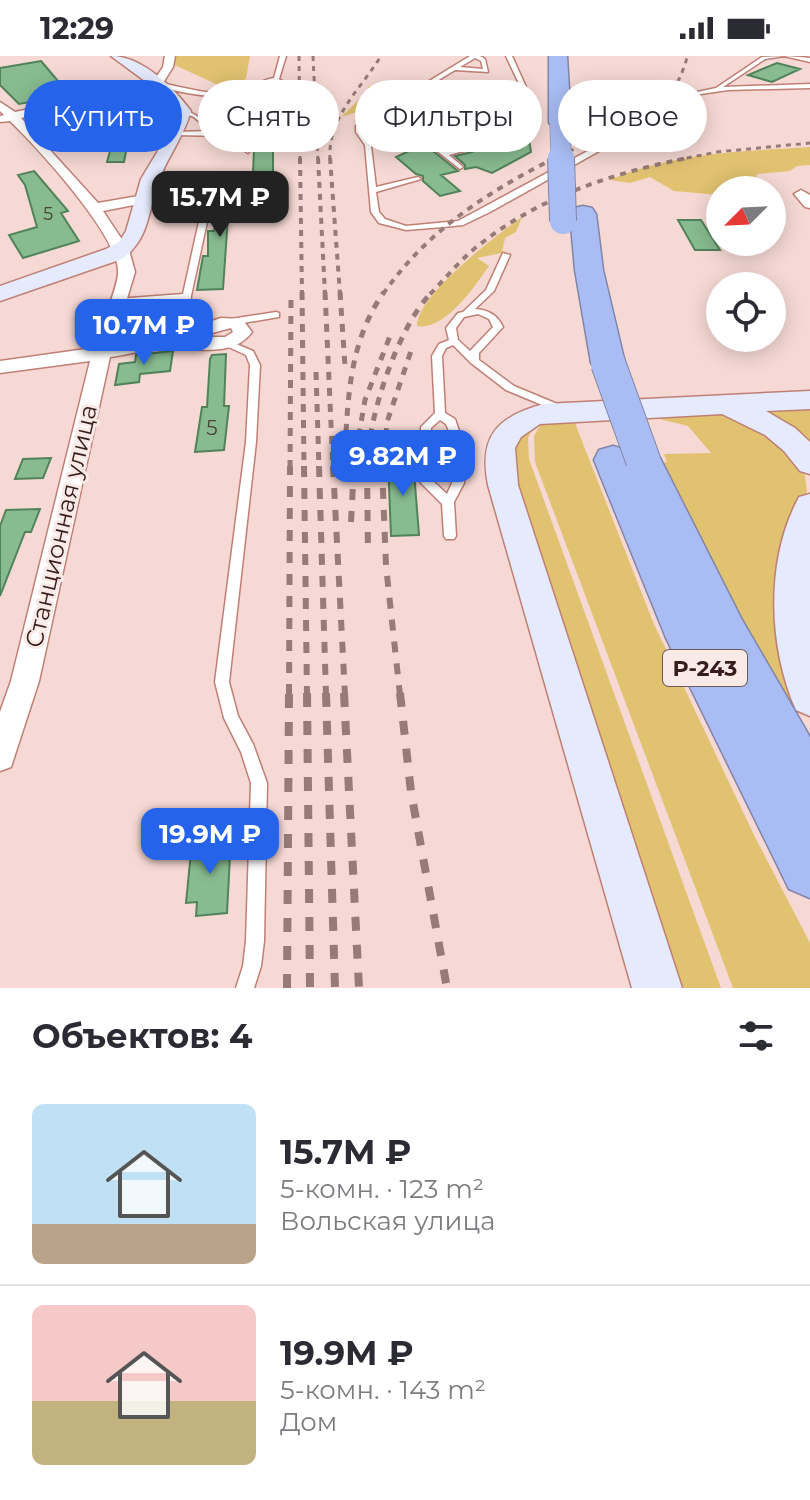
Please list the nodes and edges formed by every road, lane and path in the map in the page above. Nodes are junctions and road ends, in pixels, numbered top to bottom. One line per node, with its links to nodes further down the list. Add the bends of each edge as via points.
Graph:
1 (118, 56): 13 (main road)
2 (170, 56): 14 (street)
3 (283, 56): 12 (lane)
4 (475, 56): 10 (lane); 11 (lane, via 483,60)
5 (509, 56): 18 (lane)
6 (558, 56): 19 (highway, Р-243)
7 (571, 56): 20 (highway, Р-243)
8 (783, 56): 9 (lane); 22 (lane, via 764,58)
9 (810, 60)
10 (454, 68): 11 (lane); 16 (lane)
11 (486, 71): 17 (lane)
12 (276, 79): 15 (lane)
13 (151, 80)
14 (160, 80)
15 (267, 80)
16 (433, 80)
17 (489, 80)
18 (520, 80)
19 (562, 80)
20 (570, 80)
21 (810, 86): 22 (lane)
22 (718, 88): 38 (lane, via 699,93 460,223 392,227 375,212)
23 (182, 102): 26 (main road)
24 (198, 102): 26 (lane)
25 (0, 105): 28 (street)
26 (193, 105): 27 (lane); 29 (main road)
27 (198, 118)
28 (6, 119): 40 (street, via 30,133)
29 (182, 124)
30 (167, 152): 39 (main road)
31 (369, 152): 38 (lane)
32 (442, 152): 35 (lane)
33 (452, 152): 35 (lane)
34 (570, 152): 62 (highway, Р-243, bridge, via 569,291)
35 (444, 154): 36 (lane)
36 (460, 167)
37 (418, 179): 38 (lane)
38 (374, 190)
39 (145, 196): 40 (street); 41 (main road, via 136,231); 45 (lane, via 197,198 206,208)
40 (94, 208): 41 (street)
41 (121, 250): 44 (main road); 46 (street, Станционная улица, via 127,272)
42 (506, 255): 43 (lane)
43 (490, 291): 47 (lane); 49 (lane, via 497,304)
44 (0, 294)
45 (187, 296): 46 (lane); 51 (lane)
46 (117, 302): 55 (street, Станционная улица)
47 (466, 313): 49 (lane); 52 (lane, via 453,323)
48 (276, 315): 50 (lane)
49 (493, 317): 56 (lane, via 497,330 474,352)
50 (231, 322): 51 (street); 54 (street, via 243,332)
51 (184, 336): 53 (street)
52 (454, 341): 56 (lane); 61 (lane, via 442,346 437,356)
53 (149, 343): 54 (street); 55 (street)
54 (227, 343): 71 (lane, via 250,353 255,365 222,682 259,783 255,941)
55 (102, 351): 57 (street); 68 (street, Станционная улица, via 25,681)
56 (474, 361): 60 (lane, via 510,388)
57 (0, 367)
58 (810, 400): 59 (main road)
59 (724, 405): 60 (main road); 63 (main road, via 780,432)
60 (568, 411): 72 (main road, via 537,415 510,431 499,448 499,471)
61 (440, 414): 64 (lane, via 454,431 458,483); 64 (lane, via 426,427 427,477 430,488)
62 (628, 460): 69 (highway, Р-243); 70 (highway, Р-243, via 690,638)
63 (810, 463)
64 (448, 502): 66 (lane)
65 (810, 506): 67 (main road, via 798,541 793,583 797,646)
66 (450, 536)
67 (810, 697)
68 (0, 756)
69 (810, 791)
70 (810, 868)
71 (245, 988)
72 (657, 988)

